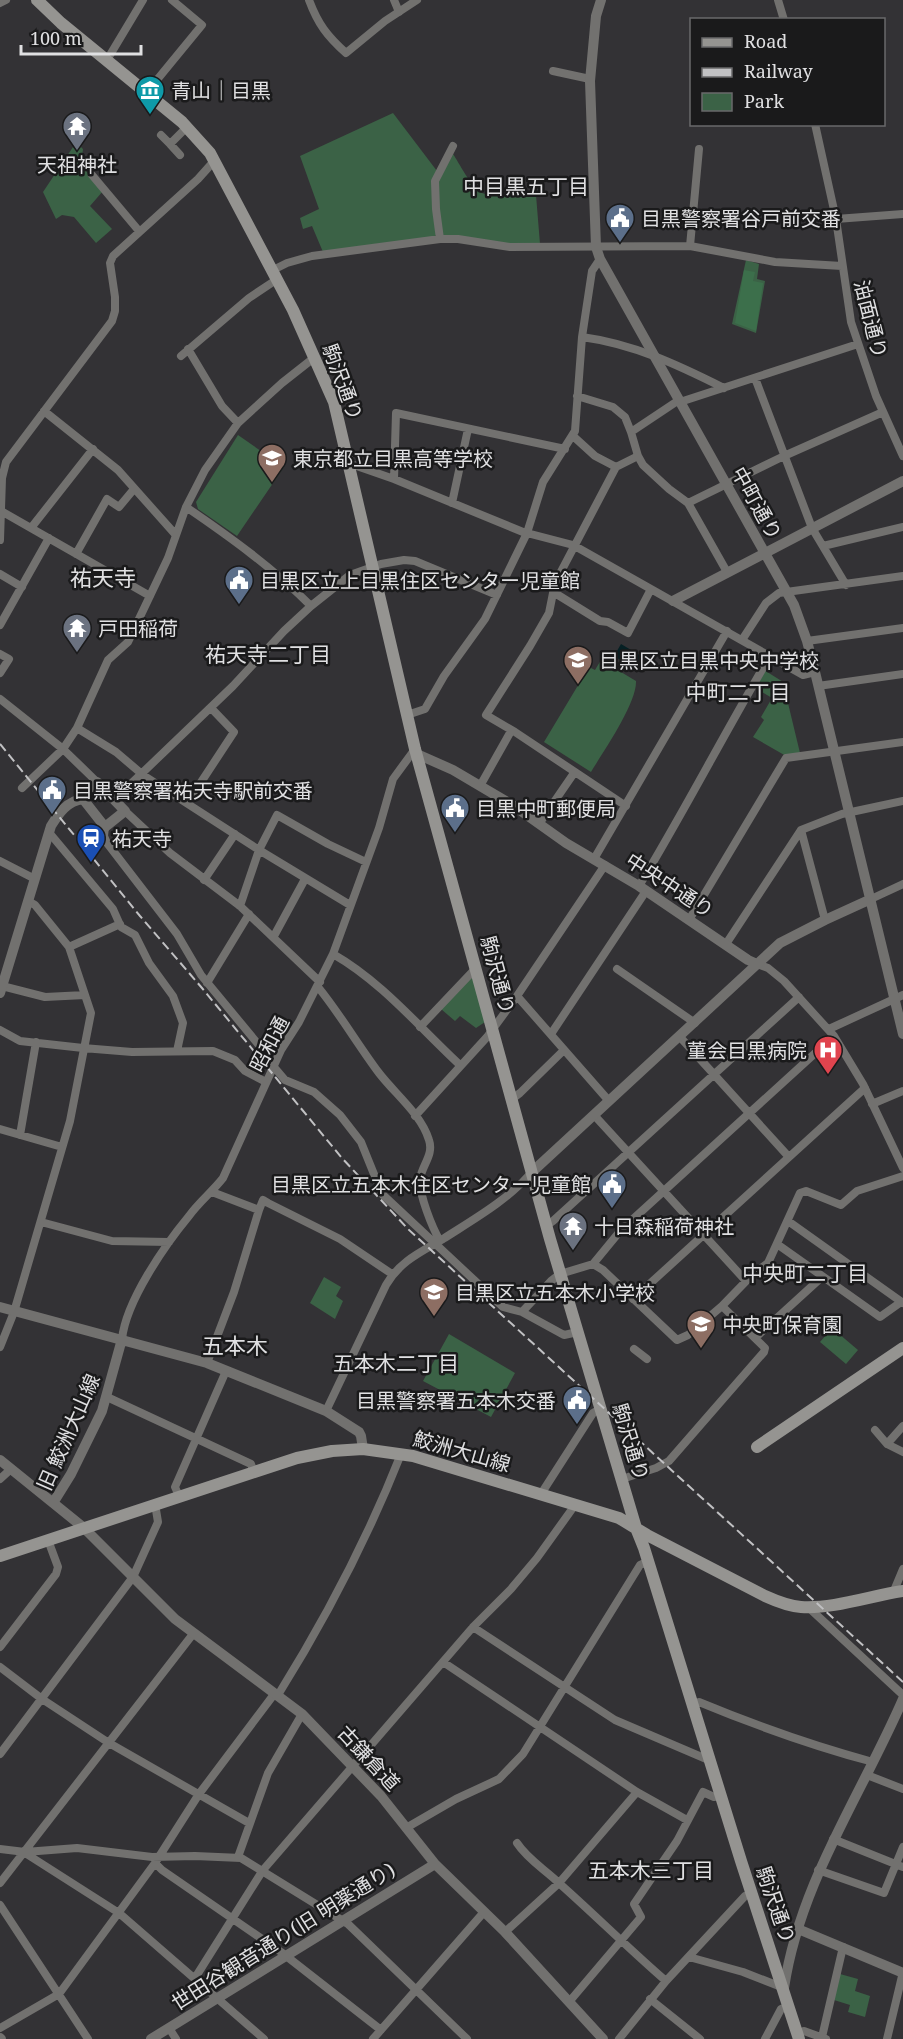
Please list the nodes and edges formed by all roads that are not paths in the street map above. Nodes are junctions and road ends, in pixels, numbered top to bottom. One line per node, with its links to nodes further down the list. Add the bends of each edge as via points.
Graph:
1 (6, 0): 10 (street)
2 (37, 0): 13 (main road, 駒沢通り)
3 (143, 0): 13 (street)
4 (172, 0): 16 (street, via 202,25)
5 (309, 0): 11 (street, via 315,19 346,53)
6 (394, 0): 11 (street)
7 (417, 0): 11 (street)
8 (601, 0): 15 (street, 中町通り)
9 (778, 0): 12 (street)
10 (0, 3)
11 (399, 12)
12 (783, 18)
13 (107, 60): 16 (main road, 駒沢通り)
14 (553, 71): 15 (street)
15 (590, 79): 31 (street, 中町通り)
16 (147, 92): 18 (main road, 駒沢通り)
17 (815, 126): 27 (street, 油面通り)
18 (187, 127): 20 (street); 24 (main road, 駒沢通り)
19 (161, 135): 20 (street)
20 (170, 144): 23 (street)
21 (453, 146): 29 (street, via 435,181)
22 (699, 149): 30 (street)
23 (180, 155)
24 (215, 160): 28 (street); 34 (main road, 駒沢通り)
25 (92, 175): 28 (street)
26 (903, 214): 27 (street)
27 (836, 219): 33 (street, 油面通り)
28 (139, 231): 45 (street, via 110,263 115,297 112,321)
29 (440, 239): 31 (street, via 510,247); 34 (street, via 312,256 287,263)
30 (690, 246): 31 (street); 33 (street, via 775,262)
31 (596, 247): 32 (street, 中町通り)
32 (600, 259): 35 (street, via 592,271); 38 (street, 中町通り)
33 (842, 266): 36 (street, 油面通り)
34 (274, 275): 37 (street); 40 (main road, 駒沢通り)
35 (582, 338): 38 (street); 43 (street)
36 (858, 344): 41 (street); 46 (street, 油面通り)
37 (188, 349): 39 (street); 47 (street, via 222,406)
38 (653, 354): 42 (street); 44 (street, 中町通り)
39 (181, 356)
40 (315, 357): 47 (street); 56 (main road, 駒沢通り, via 334,402)
41 (755, 378): 42 (street); 54 (street)
42 (724, 388): 44 (street)
43 (578, 396): 49 (street, via 618,411); 50 (street)
44 (679, 401): 49 (street); 60 (street, 中町通り)
45 (44, 411): 51 (street); 65 (street, via 3,469)
46 (883, 412): 54 (street); 55 (street, 油面通り)
47 (238, 423): 64 (street, via 205,470)
48 (468, 429): 52 (street); 58 (street, via 396,413); 62 (street)
49 (632, 432): 53 (street)
50 (573, 435): 52 (street); 57 (street, via 596,456)
51 (93, 449): 61 (street); 67 (street)
52 (565, 449): 69 (street, via 543,482)
53 (638, 456): 57 (street); 63 (street, via 651,474)
54 (784, 456): 60 (street); 68 (street)
55 (903, 456)
56 (348, 463): 58 (street); 77 (main road, 駒沢通り)
57 (616, 466): 73 (street)
58 (394, 479): 62 (street)
59 (903, 481): 68 (street)
60 (726, 484): 63 (street); 75 (street, 中町通り)
61 (134, 489): 70 (street); 76 (street, via 119,507 107,499)
62 (453, 503): 69 (street)
63 (688, 503): 78 (street)
64 (186, 507): 70 (street); 89 (street, via 285,579)
65 (2, 511): 67 (street); 72 (street)
66 (903, 527): 74 (street)
67 (31, 528): 71 (street)
68 (812, 528): 74 (street); 75 (street)
69 (527, 533): 73 (street); 85 (street)
70 (175, 534): 86 (street)
71 (49, 538): 76 (street); 82 (street)
72 (0, 540)
73 (575, 546): 83 (street); 87 (street, via 555,583)
74 (823, 546): 81 (street)
75 (764, 552): 78 (street); 84 (street, 中町通り)
76 (76, 554): 86 (street)
77 (373, 567): 85 (street, via 415,561); 89 (street, via 350,575); 103 (main road, 駒沢通り)
78 (727, 572): 88 (street)
79 (0, 574): 82 (street)
80 (903, 576): 81 (street)
81 (846, 585): 84 (street)
82 (22, 587): 90 (street)
83 (651, 589): 87 (street, via 628,633 558,595); 88 (street)
84 (788, 593): 93 (street, via 779,593 766,603); 94 (street, 中町通り)
85 (498, 595): 103 (street, via 425,709)
86 (150, 596): 104 (street, via 128,642 108,660)
87 (553, 596): 105 (street, via 541,628 486,715)
88 (674, 601): 92 (street)
89 (311, 606): 102 (street)
90 (0, 625)
91 (903, 628): 94 (street)
92 (727, 631): 93 (street); 119 (street)
93 (742, 640): 96 (street)
94 (807, 641): 97 (street, 中町通り)
95 (0, 654): 98 (street, via 9,659)
96 (770, 656): 97 (street, via 803,675); 136 (street)
97 (815, 672): 100 (street, 中町通り)
98 (0, 673)
99 (903, 674): 100 (street)
100 (818, 686): 109 (street, 中町通り)
101 (0, 699): 107 (street)
102 (211, 708): 111 (street); 118 (street, via 234,732)
103 (406, 715): 108 (main road, 駒沢通り)
104 (77, 728): 107 (street); 111 (street, via 116,752)
105 (512, 731): 110 (street); 113 (street)
106 (903, 742): 109 (street)
107 (63, 749): 112 (street); 114 (street)
108 (416, 752): 113 (street, 中央中通り); 130 (street, 昭和通, via 393,779); 150 (main road, 駒沢通り)
109 (833, 752): 121 (street, 中町通り); 142 (street, via 786,758)
110 (574, 773): 119 (street); 122 (street)
111 (143, 775): 116 (street); 118 (street)
112 (97, 782): 115 (street); 116 (street)
113 (480, 786): 122 (street, 中央中通り)
114 (22, 788)
115 (83, 799): 123 (street); 126 (street, via 64,807)
116 (114, 800): 120 (street)
117 (903, 801): 121 (street)
118 (188, 802): 125 (street)
119 (626, 806): 128 (street)
120 (125, 811): 123 (street); 134 (street)
121 (849, 812): 124 (street); 137 (street, 中町通り)
122 (539, 824): 128 (street, 中央中通り)
123 (105, 827): 152 (street, via 107,843 177,934)
124 (801, 830): 143 (street); 146 (street)
125 (235, 834): 127 (street); 134 (street)
126 (48, 835): 132 (street); 144 (street, via 113,909)
127 (259, 850): 130 (street, via 277,815); 133 (street); 140 (street)
128 (594, 859): 131 (street, 中央中通り)
129 (0, 861): 132 (street)
130 (366, 862): 139 (street, 昭和通)
131 (605, 865): 136 (street, 中央中通り); 156 (street)
132 (35, 879): 138 (street)
133 (305, 879): 139 (street); 145 (street)
134 (204, 880): 140 (street)
135 (903, 884): 137 (street)
136 (643, 888): 142 (street, 中央中通り); 164 (street)
137 (871, 899): 143 (street); 158 (street, 中町通り)
138 (28, 901): 147 (street); 154 (street)
139 (350, 905): 148 (street, 昭和通)
140 (240, 906): 141 (street)
141 (249, 914): 145 (street); 152 (street)
142 (689, 920): 146 (street, 中央中通り)
143 (825, 920): 149 (street, via 780,943)
144 (120, 924): 147 (street); 171 (street, via 135,935 173,996 183,1023)
145 (274, 936): 153 (street)
146 (726, 944): 149 (street, 中央中通り)
147 (69, 947): 155 (street)
148 (333, 954): 153 (street, 昭和通); 160 (street, via 382,989)
149 (757, 964): 157 (street, via 768,968); 159 (street)
150 (476, 968): 160 (street); 162 (main road, 駒沢通り)
151 (617, 969): 159 (street)
152 (207, 983): 169 (street, via 258,1044)
153 (319, 984): 169 (street, 昭和通); 183 (street, via 380,1074)
154 (1, 991): 155 (street, via 45,997)
155 (85, 995): 168 (street, via 91,1013)
156 (517, 996): 162 (street); 164 (street)
157 (799, 997): 163 (street); 174 (street)
158 (899, 997): 163 (street); 165 (street, 中町通り)
159 (695, 1023): 166 (street)
160 (420, 1027): 172 (street)
161 (0, 1030): 167 (street, via 20,1041)
162 (492, 1030): 172 (street); 178 (main road, 駒沢通り)
163 (831, 1032): 176 (street); 181 (street)
164 (551, 1034): 170 (street)
165 (903, 1034)
166 (680, 1037): 174 (street); 179 (street)
167 (36, 1042): 168 (street); 185 (street)
168 (84, 1047): 171 (street); 186 (street)
169 (281, 1050): 173 (street, 昭和通)
170 (564, 1050): 178 (street); 179 (street)
171 (177, 1051): 175 (street, via 213,1051 235,1060 244,1071)
172 (460, 1065): 183 (street)
173 (274, 1067): 175 (street, 昭和通); 200 (street, via 285,1080 314,1092 340,1115 361,1142 382,1194)
174 (714, 1075): 181 (street); 187 (street)
175 (266, 1082): 193 (street, 昭和通, via 223,1178)
176 (865, 1088): 180 (street); 188 (street)
177 (903, 1091): 180 (street)
178 (512, 1099): 190 (main road, 駒沢通り)
179 (609, 1101): 182 (street)
180 (872, 1104): 189 (street)
181 (749, 1114): 188 (street); 192 (street)
182 (594, 1115): 187 (street); 190 (street)
183 (415, 1116): 200 (street, via 431,1150 420,1179)
184 (0, 1129): 185 (street)
185 (20, 1135): 186 (street)
186 (62, 1148): 196 (street)
187 (628, 1152): 192 (street); 197 (street)
188 (788, 1156): 198 (street)
189 (903, 1168)
190 (532, 1172): 197 (main road, 駒沢通り); 200 (street, via 483,1214)
191 (903, 1176): 195 (street, via 857,1191 841,1205 803,1191)
192 (664, 1191): 198 (street); 202 (street, via 621,1230)
193 (212, 1192): 194 (street); 199 (street, 昭和通, via 189,1214)
194 (259, 1210): 203 (street, via 263,1200 340,1239); 220 (street)
195 (788, 1221): 201 (street); 208 (street)
196 (41, 1222): 199 (street, via 112,1240); 211 (street)
197 (546, 1226): 204 (main road, 駒沢通り)
198 (703, 1234): 206 (street); 207 (street)
199 (170, 1242): 215 (street, 昭和通, via 145,1279)
200 (437, 1242): 203 (street); 212 (street, via 503,1307)
201 (777, 1244): 205 (street); 206 (street, via 768,1263)
202 (593, 1263): 204 (street); 207 (street)
203 (392, 1274): 224 (street)
204 (560, 1274): 212 (street); 213 (main road, 駒沢通り)
205 (822, 1276): 208 (street, via 880,1317); 214 (street)
206 (746, 1281): 209 (street)
207 (633, 1299): 209 (street, via 677,1340)
208 (902, 1302)
209 (722, 1306): 214 (street)
210 (0, 1307): 211 (street)
211 (14, 1312): 215 (street); 216 (street)
212 (522, 1312): 213 (street, via 564,1335)
213 (578, 1332): 223 (main road, 駒沢通り)
214 (755, 1338): 237 (street, via 765,1348 764,1352 669,1461)
215 (122, 1339): 220 (street); 222 (street, 旧 鮫洲大山線)
216 (0, 1347)
217 (903, 1348): 229 (main road)
218 (634, 1349): 219 (street)
219 (647, 1359)
220 (207, 1363): 221 (street)
221 (226, 1371): 224 (street); 227 (street)
222 (107, 1397): 227 (street); 240 (street, 旧 鮫洲大山線, via 88,1442)
223 (600, 1409): 237 (main road, 駒沢通り); 238 (street, via 593,1413)
224 (326, 1411): 230 (street, via 359,1432)
225 (903, 1426): 228 (street)
226 (875, 1430): 228 (street)
227 (197, 1439): 235 (street, via 251,1464); 239 (street, via 175,1487)
228 (887, 1444): 231 (street)
229 (757, 1447)
230 (363, 1449): 232 (main road, 鮫洲大山線); 235 (main road, 鮫洲大山線, via 297,1458)
231 (903, 1452)
232 (401, 1454): 238 (main road, 鮫洲大山線); 258 (street, via 339,1592)
233 (0, 1460): 234 (street)
234 (11, 1469): 236 (street); 240 (street)
235 (254, 1473): 239 (main road, 鮫洲大山線)
236 (0, 1479)
237 (622, 1479): 244 (main road, 駒沢通り)
238 (541, 1494): 242 (main road, 鮫洲大山線)
239 (179, 1496): 241 (main road, 鮫洲大山線)
240 (53, 1503): 243 (street, 旧 鮫洲大山線)
241 (155, 1504): 243 (main road, 鮫洲大山線); 249 (street, via 158,1522)
242 (575, 1505): 244 (main road, 鮫洲大山線, via 619,1518); 252 (street, via 537,1558)
243 (84, 1528): 245 (main road, 鮫洲大山線); 249 (street, 古鎌倉道)
244 (636, 1528): 247 (main road, 駒沢通り); 251 (main road, 鮫洲大山線, via 765,1596)
245 (48, 1540): 246 (main road, 鮫洲大山線); 254 (street, via 58,1567 56,1574)
246 (0, 1556)
247 (647, 1562): 257 (street, via 640,1565); 261 (main road, 駒沢通り)
248 (903, 1569): 250 (street)
249 (133, 1577): 253 (street, 古鎌倉道); 259 (street)
250 (898, 1592): 251 (main road, 鮫洲大山線)
251 (808, 1606): 260 (street)
252 (473, 1627): 255 (street); 257 (street)
253 (193, 1634): 258 (street, 古鎌倉道); 264 (street)
254 (0, 1647)
255 (443, 1662): 263 (street); 268 (street)
256 (0, 1667): 259 (street)
257 (564, 1687): 263 (street); 266 (street, via 615,1720)
258 (276, 1694): 262 (street, 古鎌倉道); 272 (street)
259 (42, 1699): 264 (street); 265 (street)
260 (902, 1701): 267 (street)
261 (693, 1704): 266 (main road, 駒沢通り); 267 (street, via 699,1702 766,1729)
262 (302, 1714): 268 (street, 古鎌倉道); 275 (street, via 268,1773)
263 (541, 1727): 271 (street); 276 (street, via 524,1754 499,1779)
264 (109, 1743): 272 (street); 281 (street)
265 (1, 1751)
266 (711, 1762): 273 (main road, 駒沢通り)
267 (873, 1762): 269 (street)
268 (353, 1765): 276 (street, 古鎌倉道); 286 (street)
269 (867, 1775): 270 (street); 277 (street)
270 (903, 1789)
271 (637, 1792): 274 (street); 289 (street)
272 (199, 1794): 275 (street); 283 (street)
273 (721, 1796): 274 (street, via 703,1792); 290 (main road, 駒沢通り)
274 (687, 1821): 298 (street, via 678,1841 634,1904 641,1917)
275 (249, 1823): 282 (street)
276 (406, 1828): 284 (street, 古鎌倉道)
277 (833, 1839): 285 (street); 287 (street)
278 (516, 1843): 289 (street)
279 (903, 1847): 285 (street)
280 (0, 1849): 281 (street)
281 (25, 1852): 283 (street, via 77,1848); 288 (street); 293 (street)
282 (238, 1857): 283 (street); 286 (street)
283 (156, 1860): 293 (street); 294 (street)
284 (435, 1864): 292 (street, 古鎌倉道); 295 (street, 世田谷観音通り(旧 明薬通り))
285 (899, 1866): 287 (street, via 884,1893)
286 (263, 1870): 294 (street); 295 (street)
287 (818, 1870): 296 (street)
288 (0, 1883)
289 (559, 1883): 297 (street); 298 (street)
290 (752, 1893): 301 (street); 305 (main road, 駒沢通り)
291 (0, 1905): 307 (street)
292 (484, 1912): 297 (street, 古鎌倉道); 306 (street)
293 (119, 1913): 303 (street); 307 (street)
294 (232, 1918): 300 (street); 303 (street)
295 (343, 1920): 300 (street, 世田谷観音通り(旧 明薬通り)); 306 (street)
296 (798, 1929): 299 (street); 305 (street)
297 (505, 1932): 310 (street, 古鎌倉道)
298 (620, 1942): 304 (street); 310 (street)
299 (843, 1947): 302 (street); 316 (street)
300 (285, 1956): 308 (street, 世田谷観音通り(旧 明薬通り)); 314 (street)
301 (689, 1957): 304 (street); 305 (street)
302 (903, 1972): 327 (street)
303 (195, 1978): 308 (street)
304 (666, 1981): 309 (street)
305 (784, 1988): 311 (main road, 駒沢通り)
306 (416, 1990): 314 (street); 322 (street)
307 (59, 1994): 312 (street); 317 (street)
308 (217, 1998): 313 (street, 世田谷観音通り(旧 明薬通り)); 320 (street)
309 (650, 1999): 324 (street); 325 (street)
310 (569, 2002): 323 (street, 古鎌倉道)
311 (789, 2006): 315 (main road, 駒沢通り); 326 (street, via 781,2009)
312 (0, 2028)
313 (169, 2028): 318 (street, 世田谷観音通り(旧 明薬通り)); 319 (street)
314 (381, 2030): 321 (street)
315 (798, 2036): 316 (street, via 804,2031)
316 (824, 2038)
317 (88, 2039)
318 (151, 2039)
319 (176, 2039)
320 (264, 2039)
321 (373, 2039)
322 (467, 2039)
323 (603, 2039)
324 (619, 2039)
325 (700, 2039)
326 (765, 2039)
327 (887, 2039)

